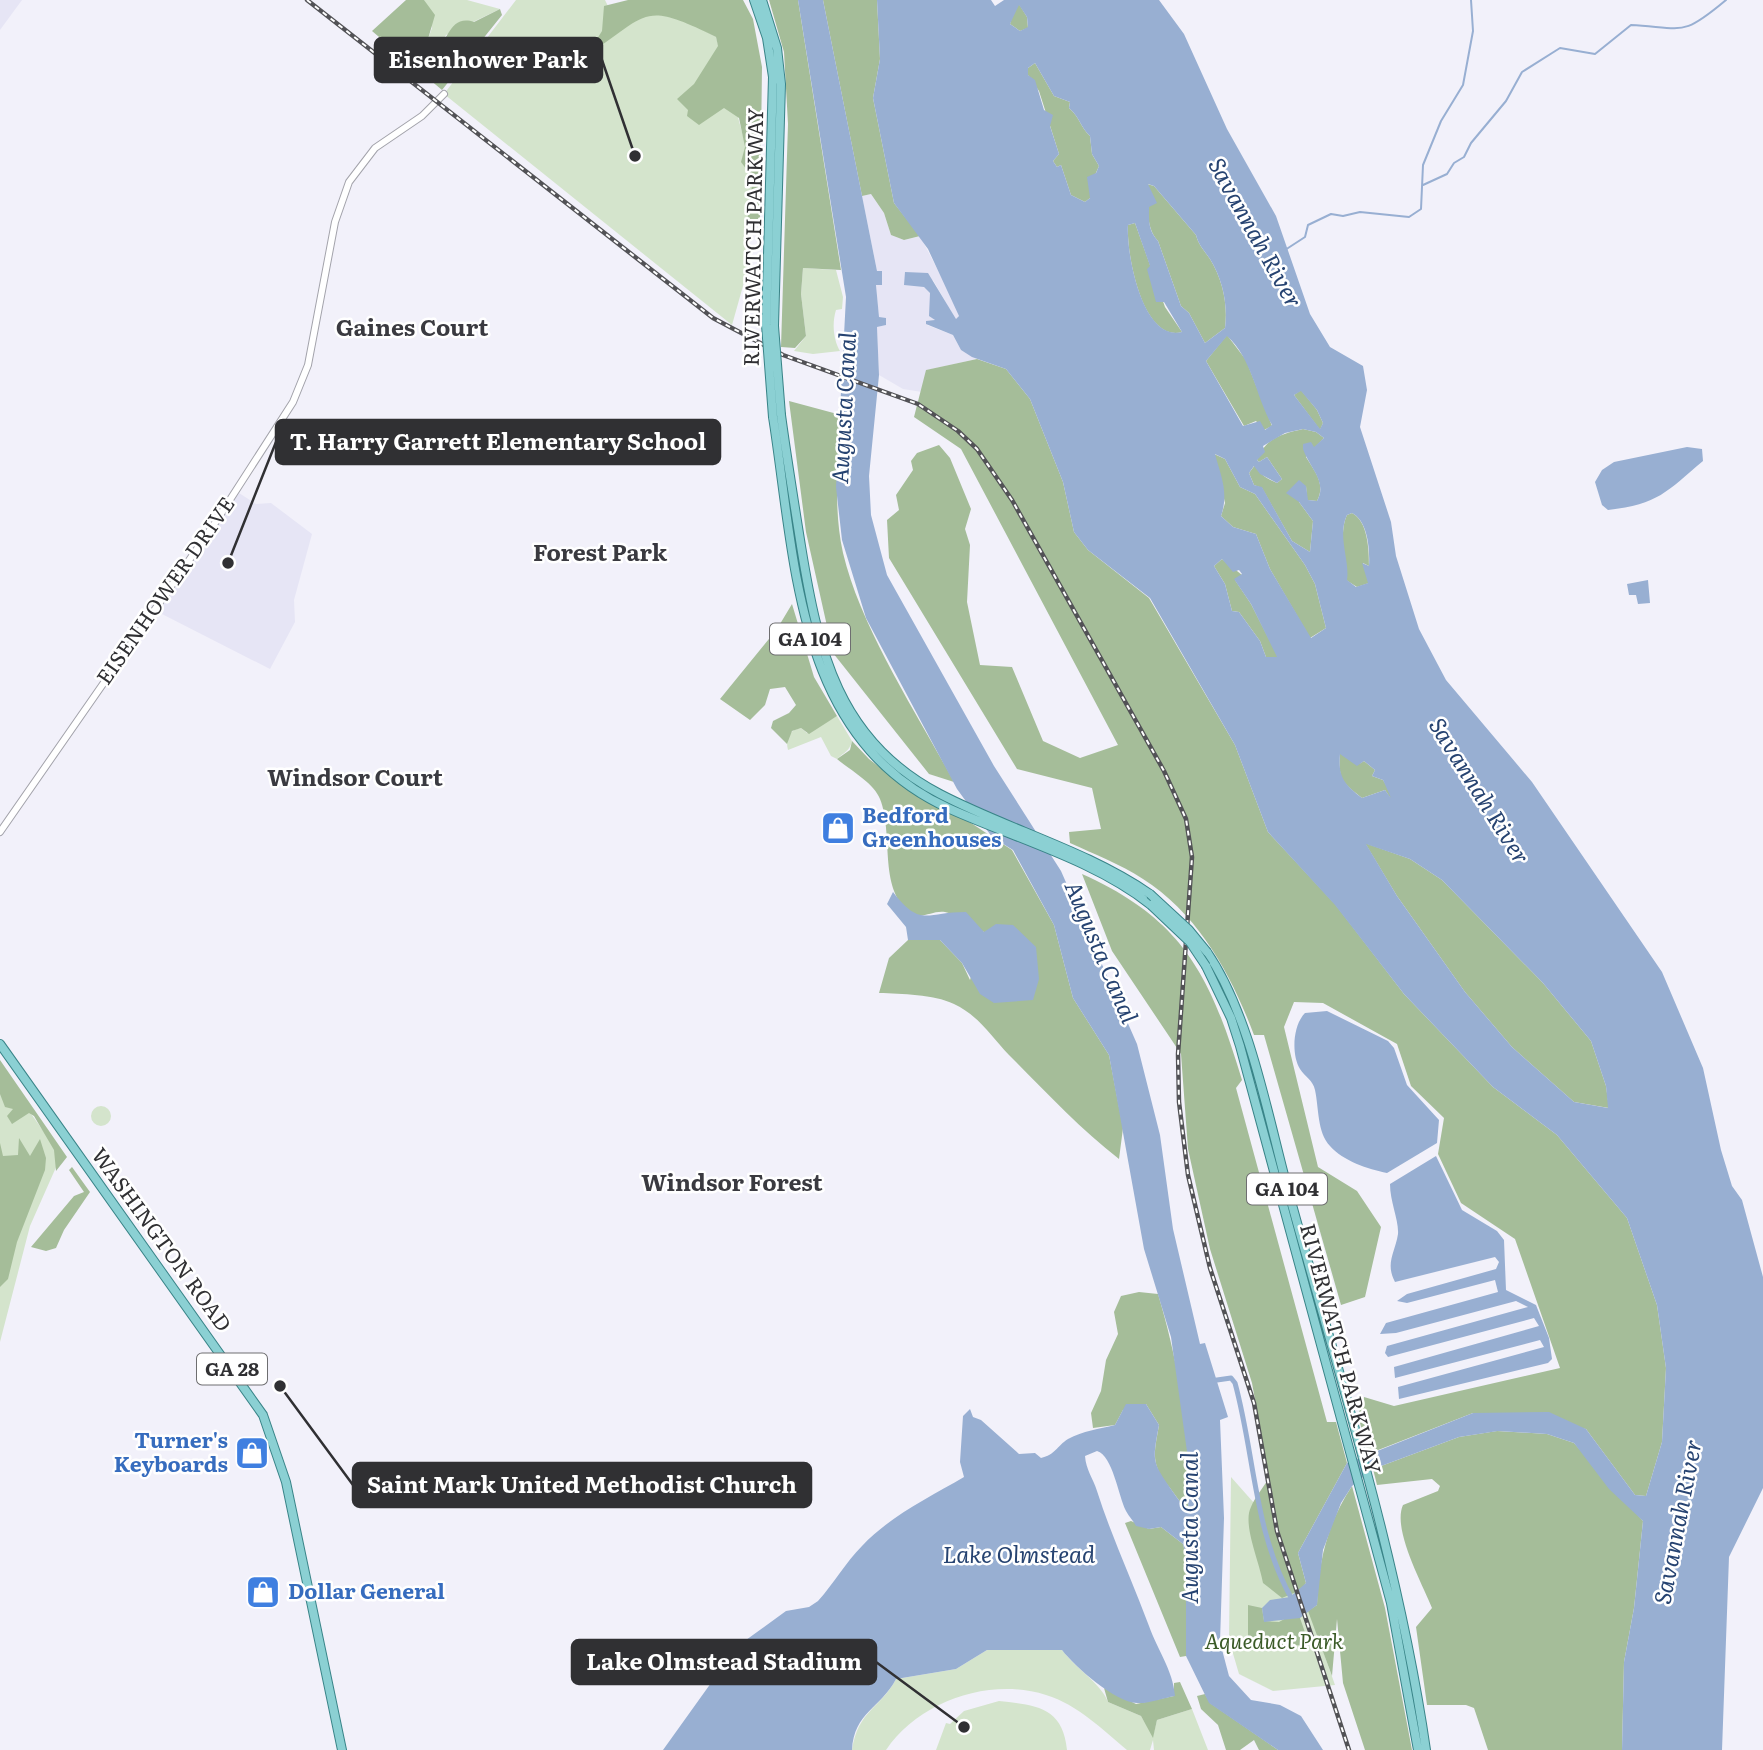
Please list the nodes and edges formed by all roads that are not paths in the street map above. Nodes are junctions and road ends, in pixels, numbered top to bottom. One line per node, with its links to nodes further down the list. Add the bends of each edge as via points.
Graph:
1 (754, 0): 4 (main road, RIVERWATCH PARKWAY / GA 104, via 767,38 773,77)
2 (762, 0): 4 (main road, RIVERWATCH PARKWAY / GA 104, via 777,48 780,84)
3 (444, 94): 6 (street, EISENHOWER DRIVE, via 422,116 375,148 349,182 335,222 308,365 293,402 215,523)
4 (770, 326): 5 (main road, RIVERWATCH PARKWAY / GA 104, bridge)
5 (777, 416): 8 (main road, RIVERWATCH PARKWAY / GA 104, bridge, via 811,608 829,671 849,709 878,746 917,781 940,794 1090,861 1150,894 1207,952 1232,999 1248,1045); 8 (main road, RIVERWATCH PARKWAY / GA 104, bridge, via 806,621 828,687 848,722 878,758 910,786 1134,892 1190,942 1206,966 1240,1046)
6 (0, 832)
7 (0, 1044): 9 (main road, WASHINGTON ROAD / GA 28, via 263,1415 286,1482)
8 (1351, 1435): 10 (main road, RIVERWATCH PARKWAY / GA 104, via 1393,1615); 11 (main road, RIVERWATCH PARKWAY / GA 104, via 1378,1519 1409,1650)
9 (342, 1750)
10 (1418, 1750)
11 (1426, 1750)

